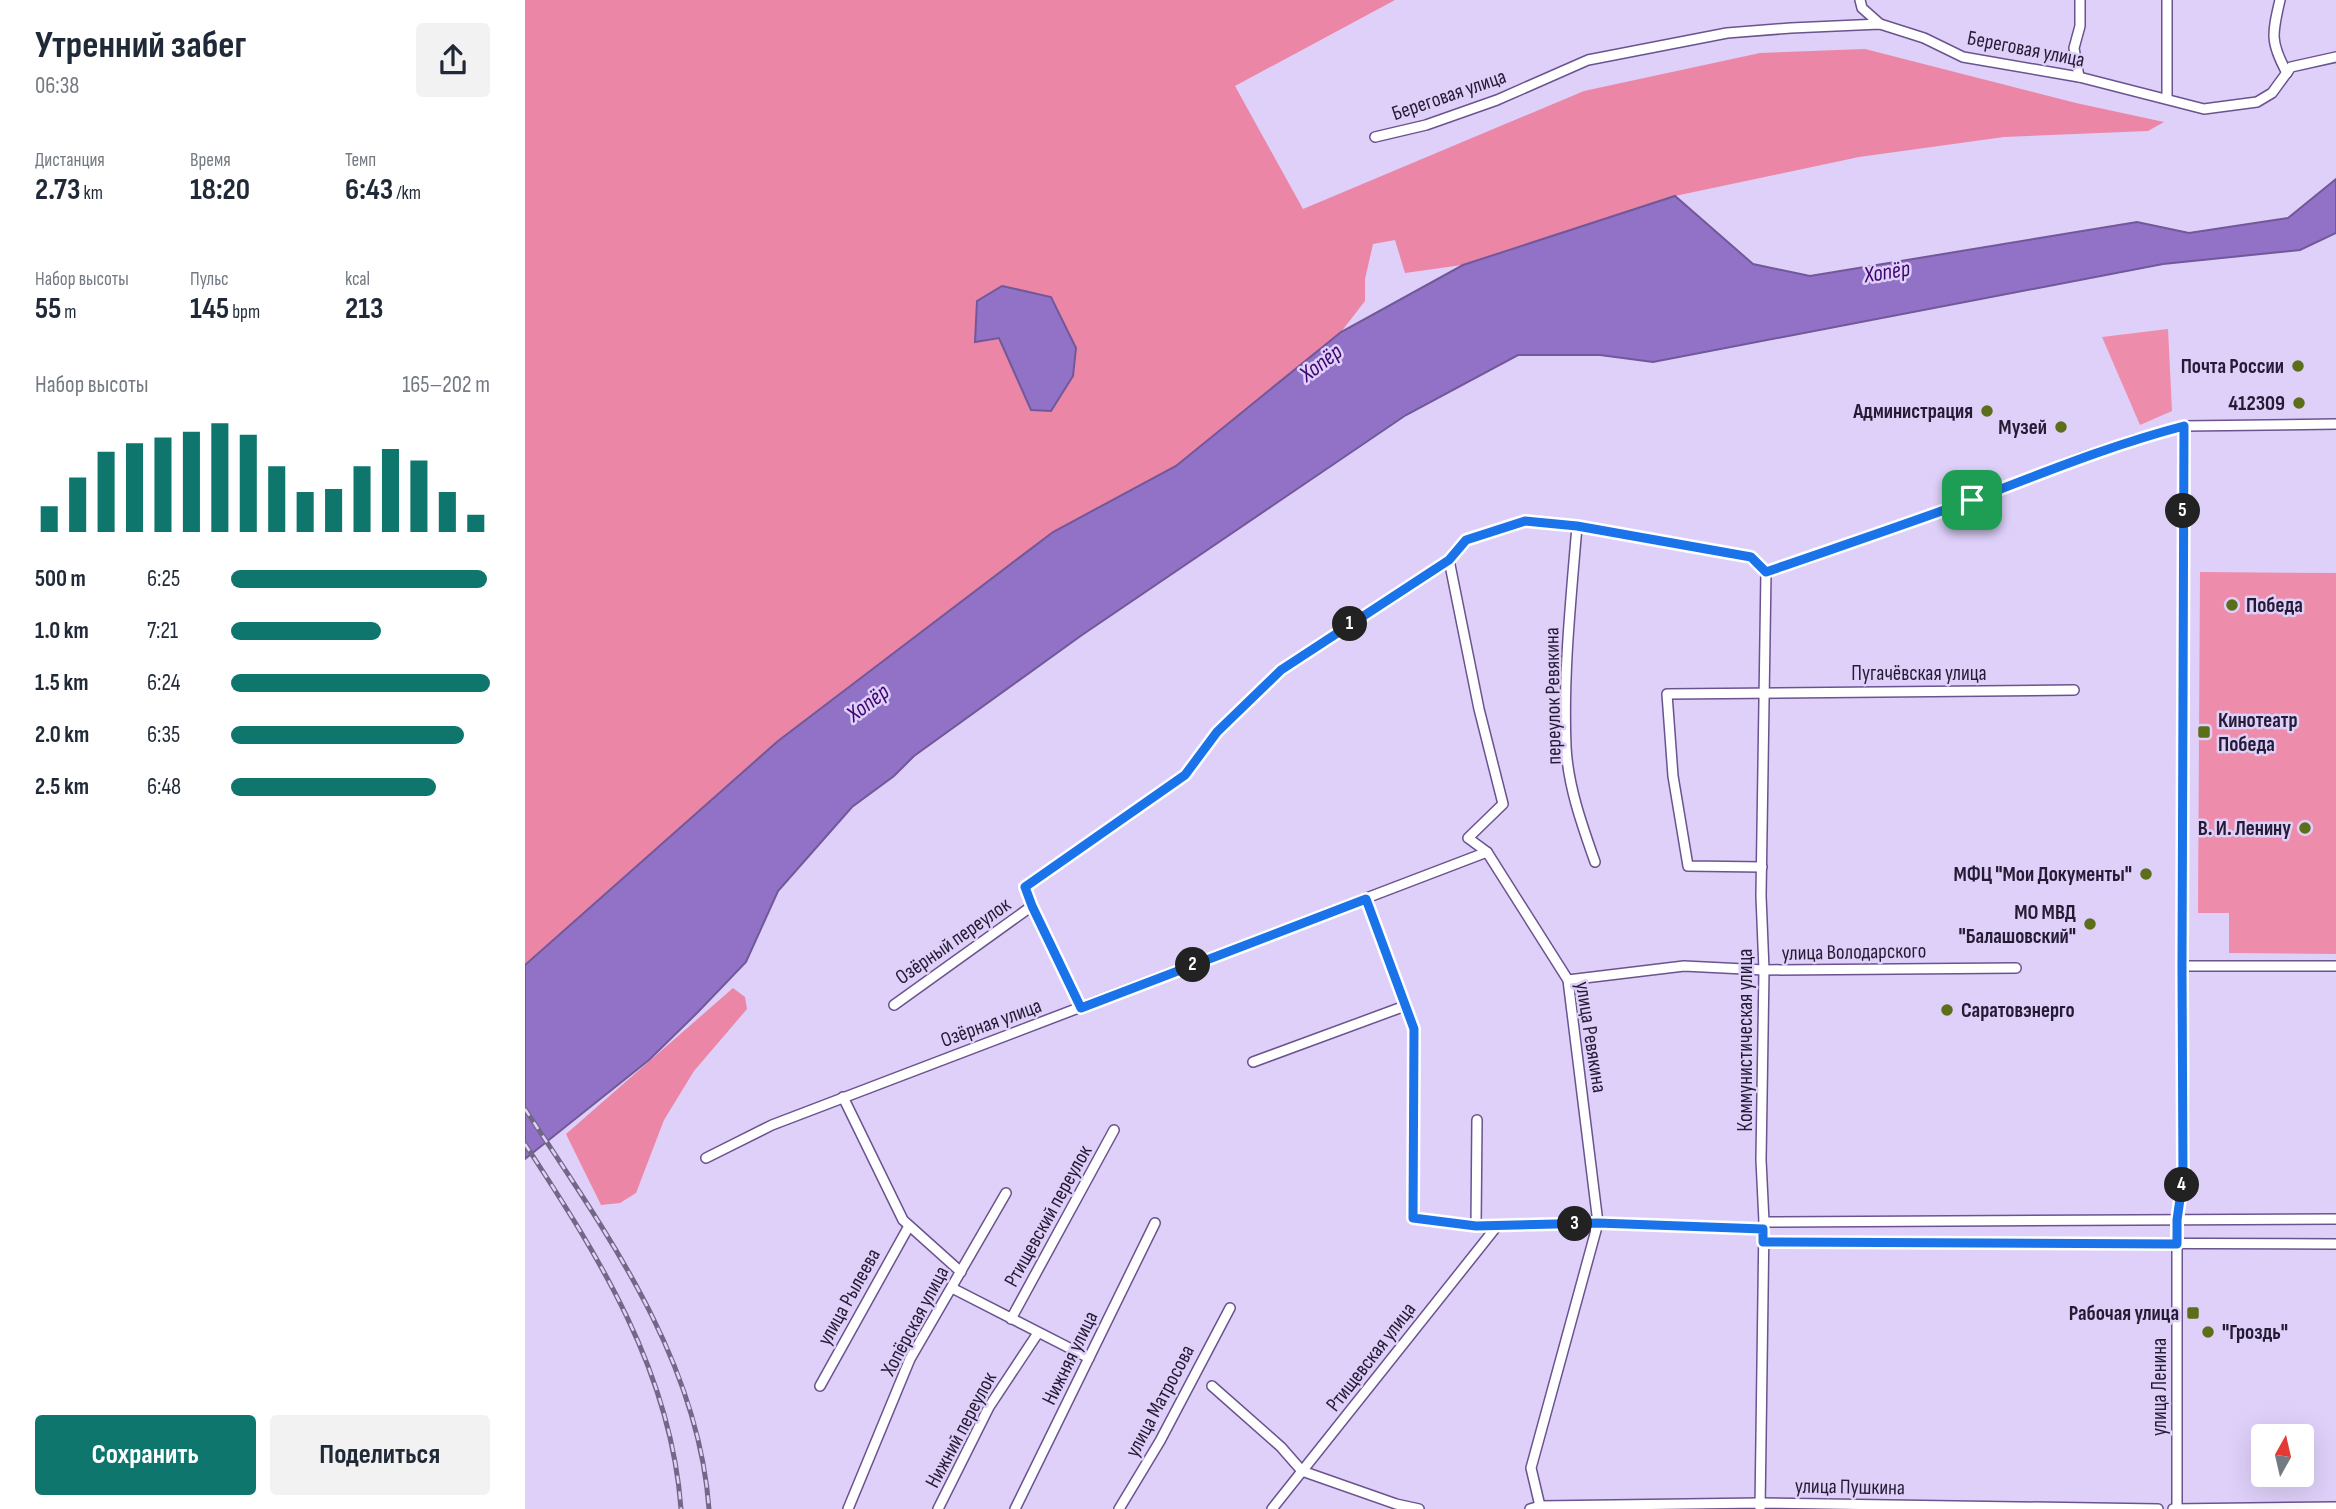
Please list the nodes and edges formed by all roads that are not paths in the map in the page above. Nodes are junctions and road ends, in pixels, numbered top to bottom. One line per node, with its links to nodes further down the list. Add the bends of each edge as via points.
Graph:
1 (1860, 0): 5 (street, via 1862,8)
2 (2080, 0): 8 (street, via 2074,48)
3 (2167, 0): 9 (street)
4 (2280, 0): 7 (street, via 2273,34)
5 (1880, 24): 8 (street, Береговая улица, via 1963,57); 10 (street, Береговая улица, via 1727,33 1588,60 1485,104)
6 (2336, 57): 7 (street, Береговая улица, via 2291,67)
7 (2287, 73): 9 (street, Береговая улица, via 2272,93 2257,102 2204,109)
8 (2079, 76): 9 (street, Береговая улица)
9 (2167, 98)
10 (1375, 137)
11 (2336, 424): 12 (street)
12 (2184, 426): 15 (street, via 2080,458); 24 (street, улица Ленина)
13 (1577, 526): 14 (street, via 1525,521 1466,540); 15 (street, via 1751,557); 19 (street, переулок Ревякина, via 1568,626 1566,749 1579,816)
14 (1449, 560): 18 (street, улица Ревякина, via 1503,804 1468,838); 22 (street, Озёрный переулок, via 1281,670 1217,732 1185,775 1025,887)
15 (1766, 572): 17 (street, Коммунистическая улица)
16 (2074, 690): 17 (street, Пугачёвская улица)
17 (1763, 691): 20 (street, Коммунистическая улица); 20 (street, Пугачёвская улица, via 1667,694 1673,776 1688,866)
18 (1487, 852): 21 (street, Озёрная улица); 27 (street, улица Ревякина)
19 (1595, 862)
20 (1762, 867): 26 (street, Коммунистическая улица)
21 (1366, 899): 29 (street); 30 (street, Озёрная улица)
22 (1032, 906): 28 (street, Озёрный переулок); 30 (street, Озёрный переулок)
23 (2336, 966): 24 (street)
24 (2182, 967): 38 (street, улица Ленина, via 2183,1178)
25 (2016, 968): 26 (street, улица Володарского)
26 (1764, 970): 27 (street, улица Володарского, via 1684,966); 44 (street, Коммунистическая улица)
27 (1568, 980): 40 (street, улица Ревякина)
28 (894, 1004)
29 (1405, 1006): 31 (street); 42 (street, via 1414,1029 1413,1218)
30 (1081, 1008): 32 (street, Озёрная улица)
31 (1253, 1062)
32 (843, 1097): 35 (street, Озёрная улица); 41 (street)
33 (1477, 1120): 42 (street)
34 (1114, 1130): 51 (street, Ртищевский переулок)
35 (706, 1158)
36 (1006, 1193): 48 (street, Хопёрская улица)
37 (2336, 1219): 38 (street)
38 (2177, 1220): 44 (street); 46 (street, улица Ленина)
39 (1155, 1223): 53 (street, Нижняя улица)
40 (1598, 1223): 43 (street); 44 (street); 57 (street, улица Ревякина, via 1531,1468)
41 (909, 1226): 48 (street); 54 (street, улица Рылеева)
42 (1476, 1226): 43 (street)
43 (1497, 1226): 56 (street, Ртищевская улица)
44 (1763, 1226): 45 (street, Коммунистическая улица)
45 (1763, 1242): 46 (street); 58 (street, Коммунистическая улица)
46 (2177, 1244): 47 (street); 68 (street, улица Ленина)
47 (2336, 1244)
48 (961, 1272): 49 (street, Хопёрская улица)
49 (952, 1288): 51 (street); 60 (street, Хопёрская улица, via 910,1359)
50 (1230, 1308): 63 (street, улица Матросова)
51 (1011, 1319): 52 (street)
52 (1038, 1334): 53 (street); 61 (street, Нижний переулок, via 989,1407)
53 (1089, 1358): 62 (street, Нижняя улица)
54 (820, 1386)
55 (1212, 1386): 56 (street)
56 (1302, 1471): 64 (street, Ртищевская улица); 65 (street)
57 (1540, 1506): 58 (street, улица Пушкина); 66 (street)
58 (1760, 1506): 67 (street, улица Пушкина)
59 (2336, 1507): 68 (street)
60 (848, 1509)
61 (938, 1509)
62 (1015, 1509)
63 (1119, 1509)
64 (1272, 1509)
65 (1419, 1509)
66 (1530, 1509)
67 (2158, 1509)
68 (2175, 1509)

